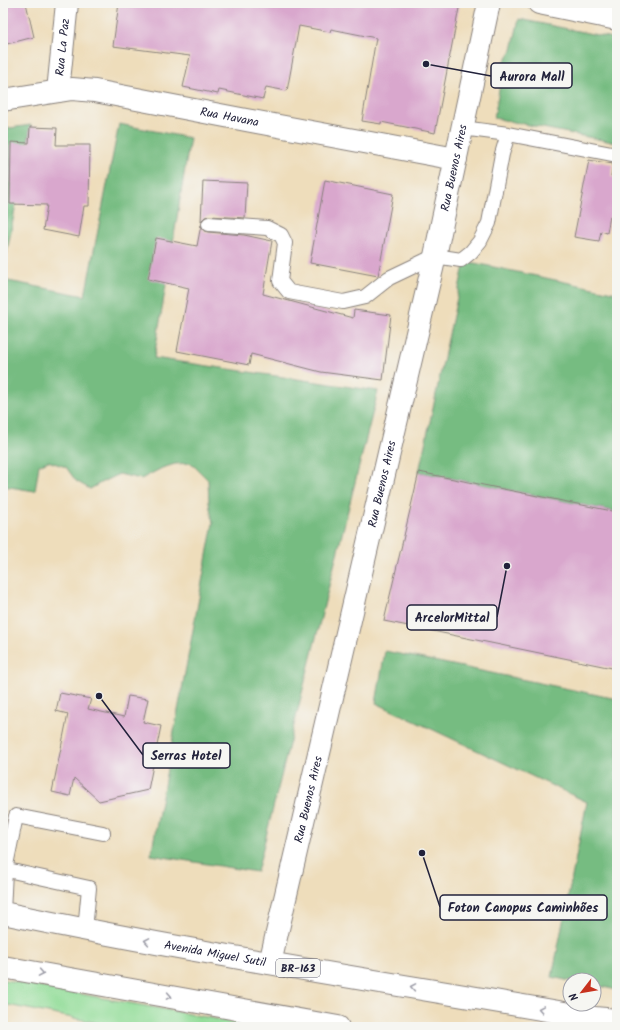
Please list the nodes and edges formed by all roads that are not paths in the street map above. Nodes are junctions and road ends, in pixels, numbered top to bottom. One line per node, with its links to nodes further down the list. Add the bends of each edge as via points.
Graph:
1 (67, 3): 5 (main road, Rua La Paz)
2 (489, 3): 7 (main road, Rua Buenos Aires)
3 (539, 3): 4 (main road)
4 (617, 19)
5 (58, 91): 6 (main road, Rua Havana); 10 (main road, Rua Havana, via 94,91)
6 (3, 100)
7 (462, 128): 8 (lane); 10 (main road, Rua Buenos Aires)
8 (508, 134): 9 (lane); 12 (lane, via 489,223 480,241 472,252 461,260)
9 (617, 155)
10 (456, 159): 12 (main road, Rua Buenos Aires)
11 (209, 224): 12 (lane, via 267,228 281,235 285,243 280,281 289,292 343,302 365,297 389,278)
12 (435, 256): 17 (main road, Rua Buenos Aires)
13 (103, 833): 14 (lane, via 16,816)
14 (4, 869): 15 (lane); 16 (lane, via 89,888)
15 (3, 913): 16 (main road, Avenida Miguel Sutil / BR-163)
16 (85, 930): 17 (main road, Avenida Miguel Sutil / BR-163, one-way to 16)
17 (270, 963): 19 (main road, Avenida Miguel Sutil / BR-163, one-way to 17)
18 (3, 967): 20 (main road, one-way to 20)
19 (617, 1020)
20 (337, 1027)

